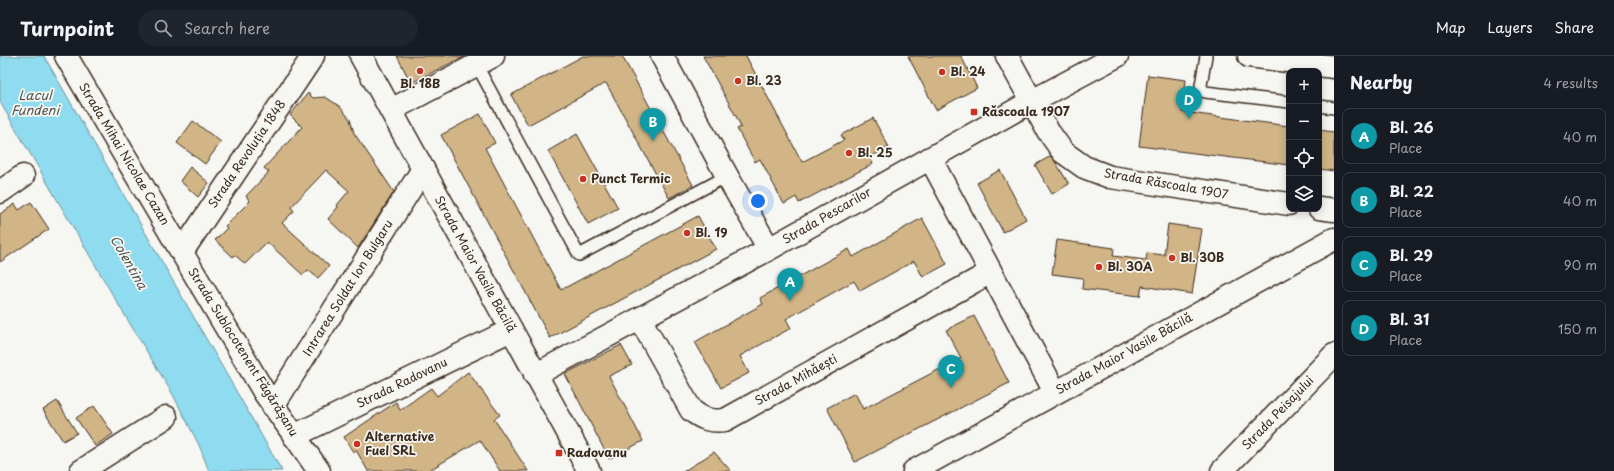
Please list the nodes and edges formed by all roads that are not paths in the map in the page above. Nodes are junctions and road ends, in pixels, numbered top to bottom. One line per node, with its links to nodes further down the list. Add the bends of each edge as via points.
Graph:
1 (313, 56): 26 (street, Strada Revoluția 1848)
2 (361, 56): 15 (street, Strada Maior Vasile Băcilă)
3 (662, 56): 19 (street)
4 (1007, 56): 11 (street, Strada Răscoala 1907)
5 (1117, 56): 11 (street, Strada Pescarilor)
6 (1206, 56): 12 (lane, via 1201,86 1205,92)
7 (1249, 56): 10 (street)
8 (68, 57): 26 (street, Strada Mihai Nicolae Cazan)
9 (480, 59): 15 (street); 19 (lane, via 579,255)
10 (1334, 67)
11 (1032, 101): 16 (street, Strada Pescarilor); 21 (street, Strada Răscoala 1907, via 1063,152 1084,167 1110,177)
12 (1286, 102)
13 (1322, 106): 14 (lane)
14 (1334, 108)
15 (391, 110): 17 (street, Strada Maior Vasile Băcilă)
16 (930, 158): 25 (street, Strada Pescarilor); 27 (street)
17 (423, 169): 29 (street, Strada Maior Vasile Băcilă); 33 (street, Intrarea Soldat Ion Bulgaru)
18 (23, 176): 20 (street)
19 (727, 176): 25 (street)
20 (0, 192)
21 (1286, 204)
22 (1322, 208): 23 (street)
23 (1334, 210)
24 (1333, 242): 32 (street, Strada Maior Vasile Băcilă)
25 (769, 249): 28 (street, Strada Pescarilor)
26 (182, 252): 33 (street, Strada Sublocotenent Făgărășanu)
27 (991, 272): 28 (street, Strada Mihăești, via 725,420 707,421 692,410); 32 (street)
28 (640, 319): 31 (street, Strada Pescarilor)
29 (511, 330): 31 (street, Strada Maior Vasile Băcilă); 35 (street, Strada Radovanu)
30 (1334, 355): 40 (street, Strada Peisajului)
31 (535, 375): 36 (street, Strada Maior Vasile Băcilă)
32 (1055, 392): 39 (street, Strada Maior Vasile Băcilă)
33 (273, 406): 35 (street, Strada Sublocotenent Făgărășanu)
34 (166, 417): 37 (street)
35 (294, 436): 38 (street, Strada Sublocotenent Făgărășanu)
36 (587, 470)
37 (81, 471)
38 (319, 471)
39 (914, 471)
40 (1222, 471)

